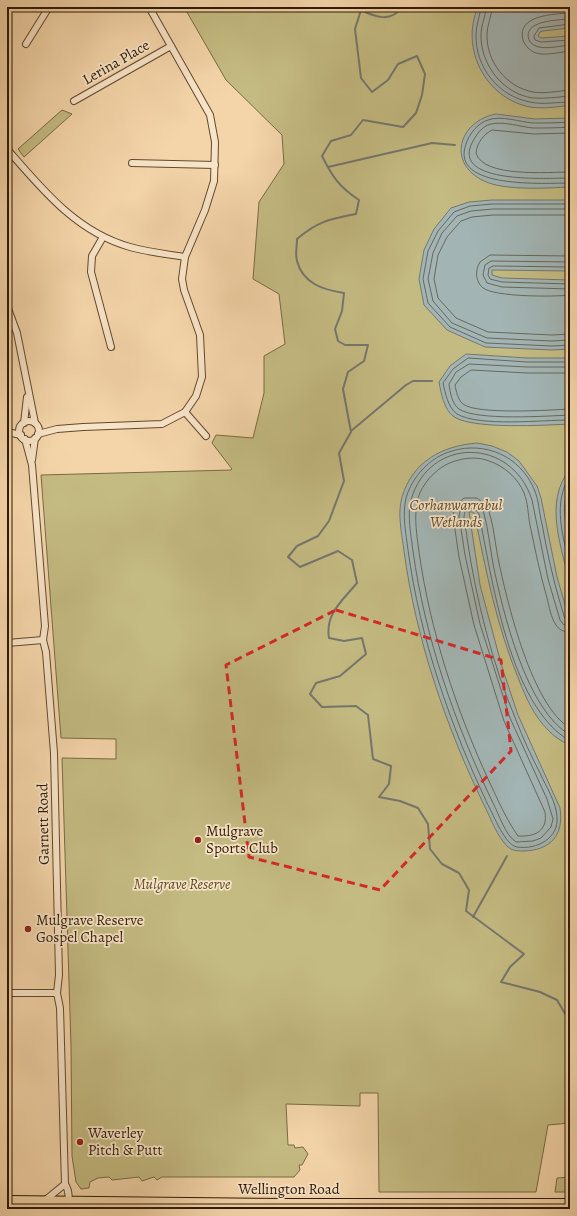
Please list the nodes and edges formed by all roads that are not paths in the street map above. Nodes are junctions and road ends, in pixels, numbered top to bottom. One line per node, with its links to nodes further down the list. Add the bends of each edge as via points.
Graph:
1 (49, 7): 3 (street)
2 (149, 7): 4 (street)
3 (26, 44)
4 (171, 46): 5 (street, Lerina Place); 8 (street, via 210,116 215,142)
5 (74, 102)
6 (7, 149): 9 (street, via 58,206)
7 (132, 163): 8 (street)
8 (215, 165): 10 (street, via 214,181 205,210)
9 (103, 237): 10 (street, via 129,247); 12 (street, via 92,256 91,272)
10 (185, 257): 14 (street, via 182,279 200,335 202,369 196,396)
11 (7, 306): 13 (street, via 17,333)
12 (111, 347)
13 (27, 392): 15 (street); 16 (street)
14 (185, 412): 17 (street, via 172,421 152,426); 20 (street)
15 (22, 424): 16 (street, via 29,421); 18 (street); 21 (street)
16 (36, 424): 17 (street); 19 (street)
17 (57, 429): 19 (street)
18 (7, 430): 21 (street)
19 (37, 436): 21 (street, via 30,440); 22 (street, Garnett Road)
20 (206, 436)
21 (23, 437): 22 (street, Garnett Road)
22 (32, 465): 23 (street, Garnett Road, via 45,626)
23 (43, 640): 24 (street); 26 (street, Garnett Road, via 54,753 59,975)
24 (7, 643)
25 (7, 993): 26 (street)
26 (57, 993): 27 (street, Garnett Road, via 60,1008)
27 (65, 1184): 29 (street); 31 (street, Garnett Road, via 69,1190)
28 (7, 1201): 29 (highway, Wellington Road)
29 (43, 1202): 31 (highway, Wellington Road)
30 (570, 1204): 31 (highway, Wellington Road)
31 (68, 1206)

